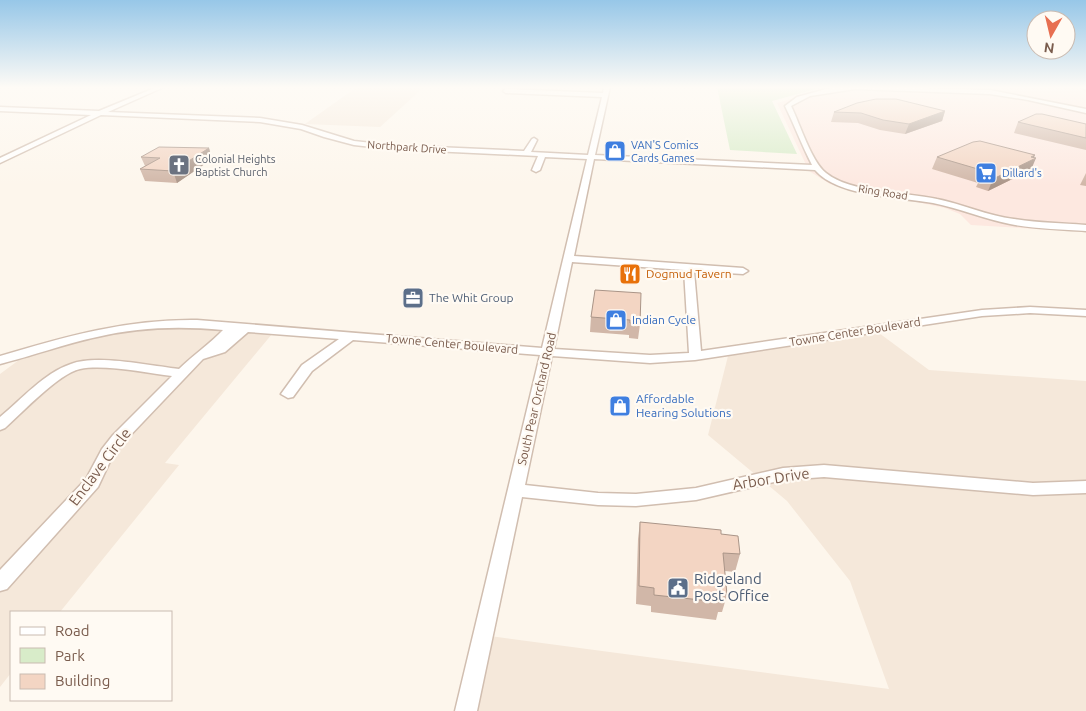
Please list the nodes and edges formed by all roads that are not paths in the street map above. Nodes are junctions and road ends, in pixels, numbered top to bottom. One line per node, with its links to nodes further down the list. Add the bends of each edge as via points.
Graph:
1 (85, 120): 9 (street)
2 (253, 120): 6 (street, Northpark Drive, via 302,127 339,140 369,145 511,153 515,148)
3 (598, 120): 8 (street, South Pear Orchard Road)
4 (794, 120): 10 (street, Ring Road)
5 (534, 140): 6 (street)
6 (527, 151): 7 (street)
7 (542, 155): 8 (street); 11 (street)
8 (590, 157): 10 (street); 13 (street, South Pear Orchard Road)
9 (0, 161)
10 (817, 168): 12 (street, Ring Road, via 835,182 862,190 936,201 1012,222)
11 (536, 170)
12 (1086, 228)
13 (567, 259): 14 (street); 19 (street, South Pear Orchard Road)
14 (689, 267): 15 (street); 20 (street)
15 (743, 271)
16 (1084, 315): 20 (street, Towne Center Boulevard, via 1030,310 982,313)
17 (238, 327): 18 (street, Towne Center Boulevard); 21 (street, Towne Center Boulevard, via 175,323 119,328); 22 (street, Enclave Circle, via 218,347 199,356)
18 (351, 336): 19 (street, Towne Center Boulevard); 23 (street, via 307,368)
19 (548, 352): 20 (street, Towne Center Boulevard, via 632,358); 26 (street, South Pear Orchard Road)
20 (694, 356)
21 (0, 360)
22 (180, 373): 24 (street, via 76,366 54,379); 27 (street, Enclave Circle, via 118,439 81,496)
23 (288, 394)
24 (0, 425)
25 (1086, 487): 26 (street, Arbor Drive, via 1033,489 824,471 783,474 696,494 636,500)
26 (516, 490): 28 (street, South Pear Orchard Road)
27 (0, 583)
28 (466, 711)

